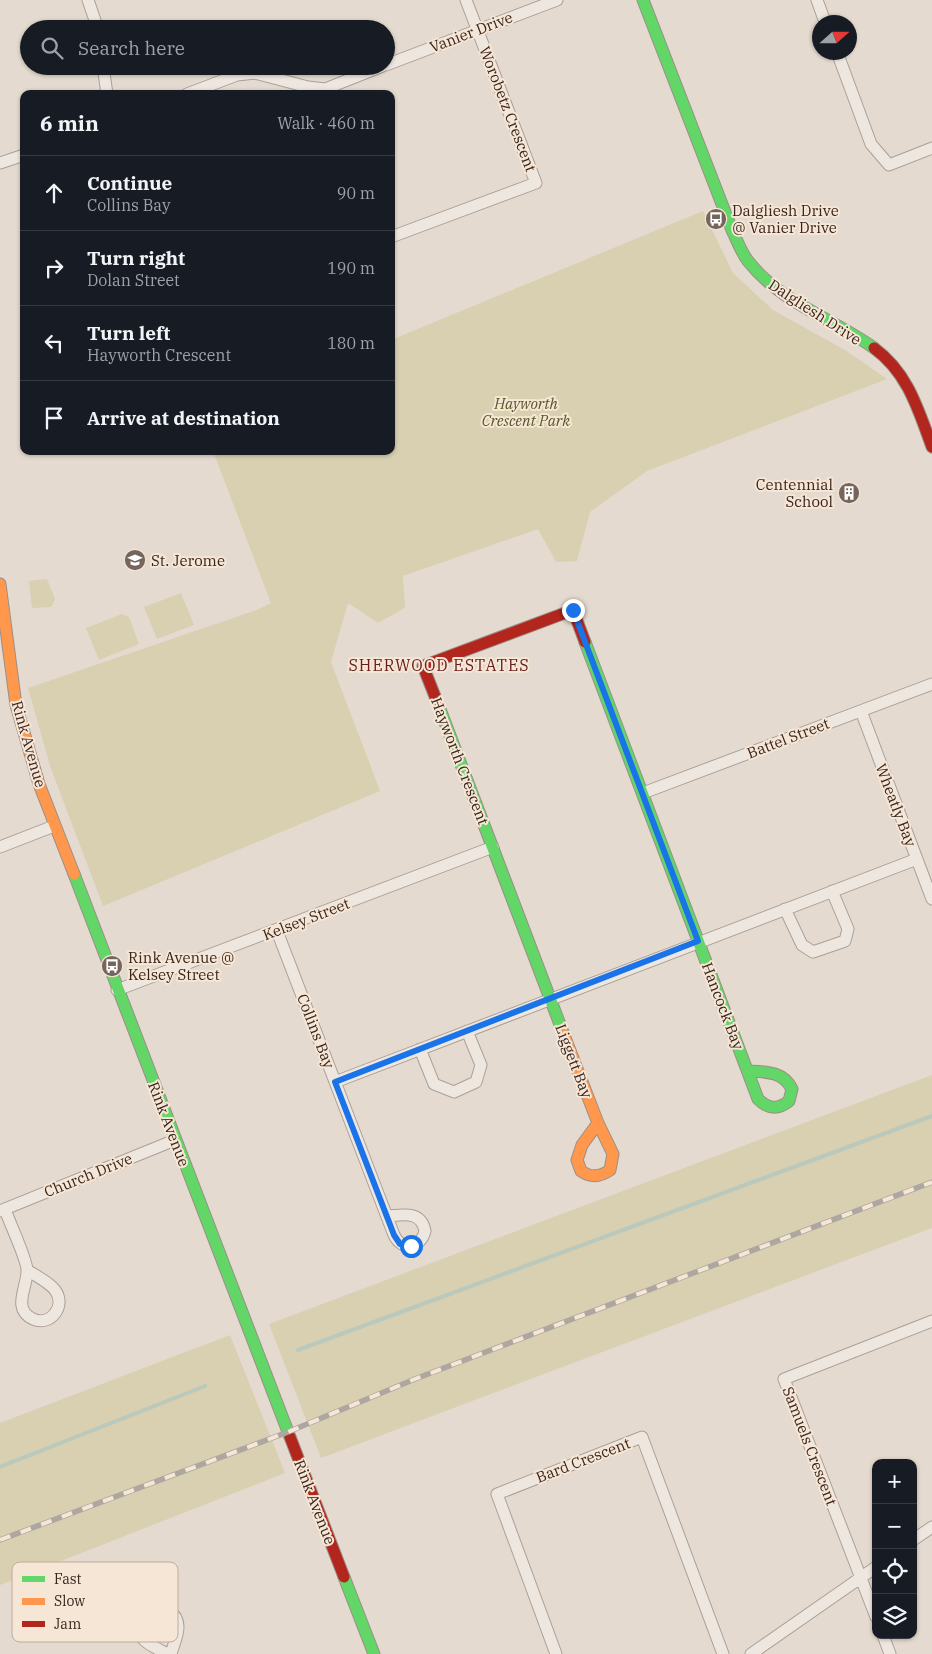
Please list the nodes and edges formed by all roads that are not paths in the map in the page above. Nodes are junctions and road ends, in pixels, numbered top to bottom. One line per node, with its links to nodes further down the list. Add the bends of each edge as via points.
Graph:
1 (88, 0): 7 (street)
2 (466, 0): 8 (street)
3 (557, 0): 8 (street, Vanier Drive)
4 (642, 0): 21 (street, Dalgliesh Drive, via 732,230 747,260 764,280 788,298 886,357 907,384)
5 (817, 0): 6 (street)
6 (822, 15)
7 (95, 20)
8 (478, 30): 10 (street, Vanier Drive); 20 (street, Worobetz Crescent, via 536,183)
9 (840, 60): 17 (street, via 871,144 890,165)
10 (395, 62)
11 (104, 75): 15 (street)
12 (237, 75): 16 (street, Vanier Drive)
13 (263, 75): 14 (street, Vanier Drive, via 325,89)
14 (362, 75)
15 (106, 90)
16 (198, 90)
17 (932, 148)
18 (20, 156): 19 (street)
19 (0, 164)
20 (395, 236)
21 (932, 447)
22 (0, 584): 26 (street, Rink Avenue, via 16,705)
23 (932, 684): 24 (street, Battel Street)
24 (860, 711): 25 (street, Battel Street); 29 (street, Wheatly Bay)
25 (643, 793): 28 (street, Hayworth Crescent, via 573,610 423,666); 34 (street, Hayworth Crescent)
26 (54, 826): 27 (street); 35 (street, Rink Avenue)
27 (0, 847)
28 (493, 847): 33 (street, Kelsey Street); 36 (street, Hayworth Crescent)
29 (917, 859): 30 (street); 31 (street, Wheatly Bay)
30 (832, 891): 32 (street); 32 (street, via 848,929 844,941 813,952 802,945)
31 (932, 900)
32 (785, 909): 34 (street)
33 (277, 931): 35 (street, Kelsey Street); 40 (street, Collins Bay)
34 (698, 941): 36 (street); 39 (street, Hancock Bay)
35 (117, 990): 42 (street, Rink Avenue)
36 (551, 999): 37 (street); 41 (street, Liggett Bay)
37 (466, 1031): 38 (street); 38 (street, via 481,1065 476,1082 454,1092 434,1084)
38 (420, 1049): 40 (street)
39 (748, 1070)
40 (335, 1082): 44 (street, Collins Bay)
41 (598, 1123)
42 (175, 1140): 43 (street, Church Drive); 53 (street, Rink Avenue)
43 (2, 1210): 45 (street)
44 (387, 1216)
45 (27, 1270)
46 (932, 1321): 50 (street, Samuels Crescent, via 784,1379)
47 (932, 1527): 48 (street)
48 (917, 1537)
49 (872, 1570): 50 (street)
50 (861, 1578): 51 (street); 56 (street)
51 (872, 1607)
52 (884, 1639): 57 (street)
53 (374, 1654)
54 (556, 1654): 55 (street, Bard Crescent, via 496,1494 642,1437)
55 (723, 1654)
56 (751, 1654)
57 (890, 1654)

